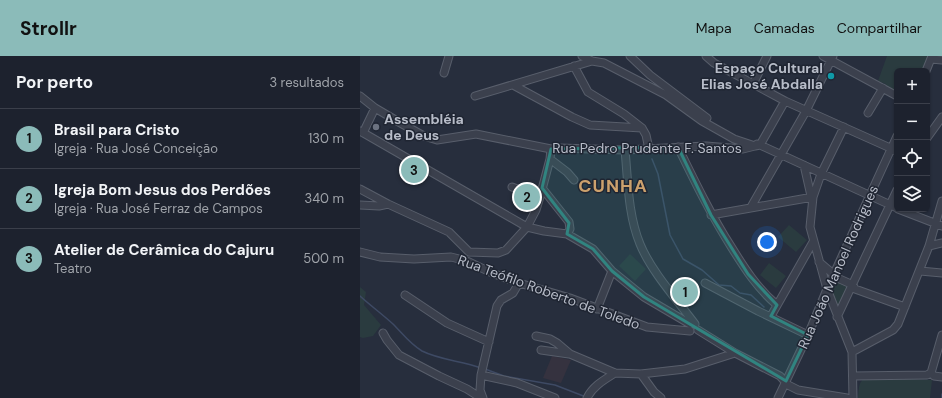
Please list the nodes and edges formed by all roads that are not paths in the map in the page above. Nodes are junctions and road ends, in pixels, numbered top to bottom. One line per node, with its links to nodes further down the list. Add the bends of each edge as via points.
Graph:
1 (449, 56): 13 (street)
2 (582, 56): 10 (street)
3 (630, 56): 29 (street, via 704,117)
4 (706, 56): 14 (street)
5 (767, 56): 14 (street)
6 (823, 56): 8 (street)
7 (932, 57): 9 (street); 12 (street)
8 (832, 58): 16 (street); 22 (street)
9 (942, 60)
10 (592, 61): 11 (street); 29 (street, via 604,63 666,95 702,122 734,139)
11 (574, 66): 15 (street); 26 (street, via 588,92)
12 (927, 68)
13 (444, 73)
14 (753, 84): 20 (street)
15 (513, 85): 19 (street); 26 (street, via 590,125)
16 (883, 88): 17 (street); 23 (street)
17 (894, 94)
18 (360, 96): 21 (street, Rua Pedro Prudente F. Santos)
19 (475, 96)
20 (784, 101): 22 (street); 29 (street)
21 (375, 108): 27 (street); 31 (street, Rua Pedro Prudente F. Santos, via 417,132 437,140 476,134)
22 (806, 111): 25 (street); 35 (street)
23 (868, 113)
24 (942, 117): 28 (street)
25 (844, 127): 34 (street); 38 (street)
26 (642, 128): 32 (street)
27 (361, 132): 56 (street)
28 (930, 134)
29 (758, 146): 30 (street, Rua Pedro Prudente F. Santos, via 743,150 706,146); 35 (street)
30 (678, 147): 32 (street, Rua Pedro Prudente F. Santos); 54 (street)
31 (551, 149): 33 (street, Rua Pedro Prudente F. Santos); 36 (street)
32 (649, 149): 33 (street, Rua Pedro Prudente F. Santos)
33 (625, 150): 79 (street, via 632,219 640,244)
34 (894, 150): 43 (street, Rua João Manoel Rodrigues)
35 (780, 155): 37 (street); 51 (street)
36 (550, 159): 39 (street); 41 (street)
37 (804, 165): 38 (street); 46 (street)
38 (821, 174): 43 (street); 46 (street)
39 (574, 180)
40 (512, 187): 45 (street)
41 (542, 188): 45 (street); 57 (street, via 569,222)
42 (360, 189): 48 (street)
43 (869, 196): 49 (street); 68 (street, Rua João Manoel Rodrigues)
44 (894, 196): 49 (street)
45 (540, 197): 56 (street)
46 (812, 197): 51 (street); 58 (street, via 810,227)
47 (942, 201): 55 (street)
48 (388, 204): 50 (street); 62 (street, via 449,232)
49 (889, 205): 52 (street); 71 (street)
50 (360, 206)
51 (751, 207): 54 (street)
52 (894, 207)
53 (906, 212): 55 (street)
54 (711, 215): 74 (street, via 748,274)
55 (939, 225): 60 (street)
56 (527, 227): 57 (street); 62 (street, via 502,252)
57 (568, 234): 65 (street, via 593,249)
58 (813, 242): 64 (street); 74 (street)
59 (942, 243): 60 (street)
60 (929, 246): 66 (street)
61 (360, 252): 63 (street, Rua Teófilo Roberto de Toledo, via 372,256 414,259 451,257)
62 (469, 252): 63 (street)
63 (467, 261): 70 (street, Rua Teófilo Roberto de Toledo)
64 (819, 262): 68 (street); 72 (street)
65 (612, 271): 76 (street); 79 (street, via 644,297)
66 (920, 271): 67 (street); 75 (street)
67 (942, 273)
68 (833, 276): 71 (street); 72 (street, Rua João Manoel Rodrigues)
69 (705, 283): 77 (street)
70 (519, 284): 76 (street, Rua Teófilo Roberto de Toledo, via 570,298); 84 (street, via 513,293 501,300 497,306)
71 (853, 285): 75 (street); 78 (street)
72 (827, 289): 78 (street); 81 (street, Rua João Manoel Rodrigues)
73 (405, 295): 84 (street, via 447,323)
74 (777, 305): 77 (street)
75 (905, 307): 87 (street, via 893,330)
76 (597, 309): 79 (street, Rua Teófilo Roberto de Toledo, via 647,327)
77 (771, 316): 81 (street)
78 (837, 317): 87 (street)
79 (693, 327): 88 (street, Rua Teófilo Roberto de Toledo)
80 (383, 333): 98 (street, via 399,355)
81 (808, 335): 96 (street, Rua João Manoel Rodrigues)
82 (536, 336): 89 (street, via 554,341)
83 (942, 336): 85 (street)
84 (489, 342): 92 (street)
85 (940, 347): 91 (street)
86 (540, 350): 89 (street)
87 (852, 352): 94 (street)
88 (735, 353): 93 (street, via 685,369); 96 (street, Rua Teófilo Roberto de Toledo)
89 (570, 354): 90 (street)
90 (615, 373): 93 (street); 97 (street, via 600,382)
91 (931, 373): 94 (street); 95 (street)
92 (481, 374): 98 (street); 99 (street, via 517,383)
93 (641, 374): 100 (street)
94 (853, 376): 103 (street)
95 (940, 377)
96 (786, 381): 101 (street, Rua João Manoel Rodrigues); 102 (street, Rua Teófilo Roberto de Toledo, via 798,390)
97 (588, 396)
98 (482, 398)
99 (555, 398)
100 (661, 398)
101 (778, 398)
102 (847, 398)
103 (853, 398)

